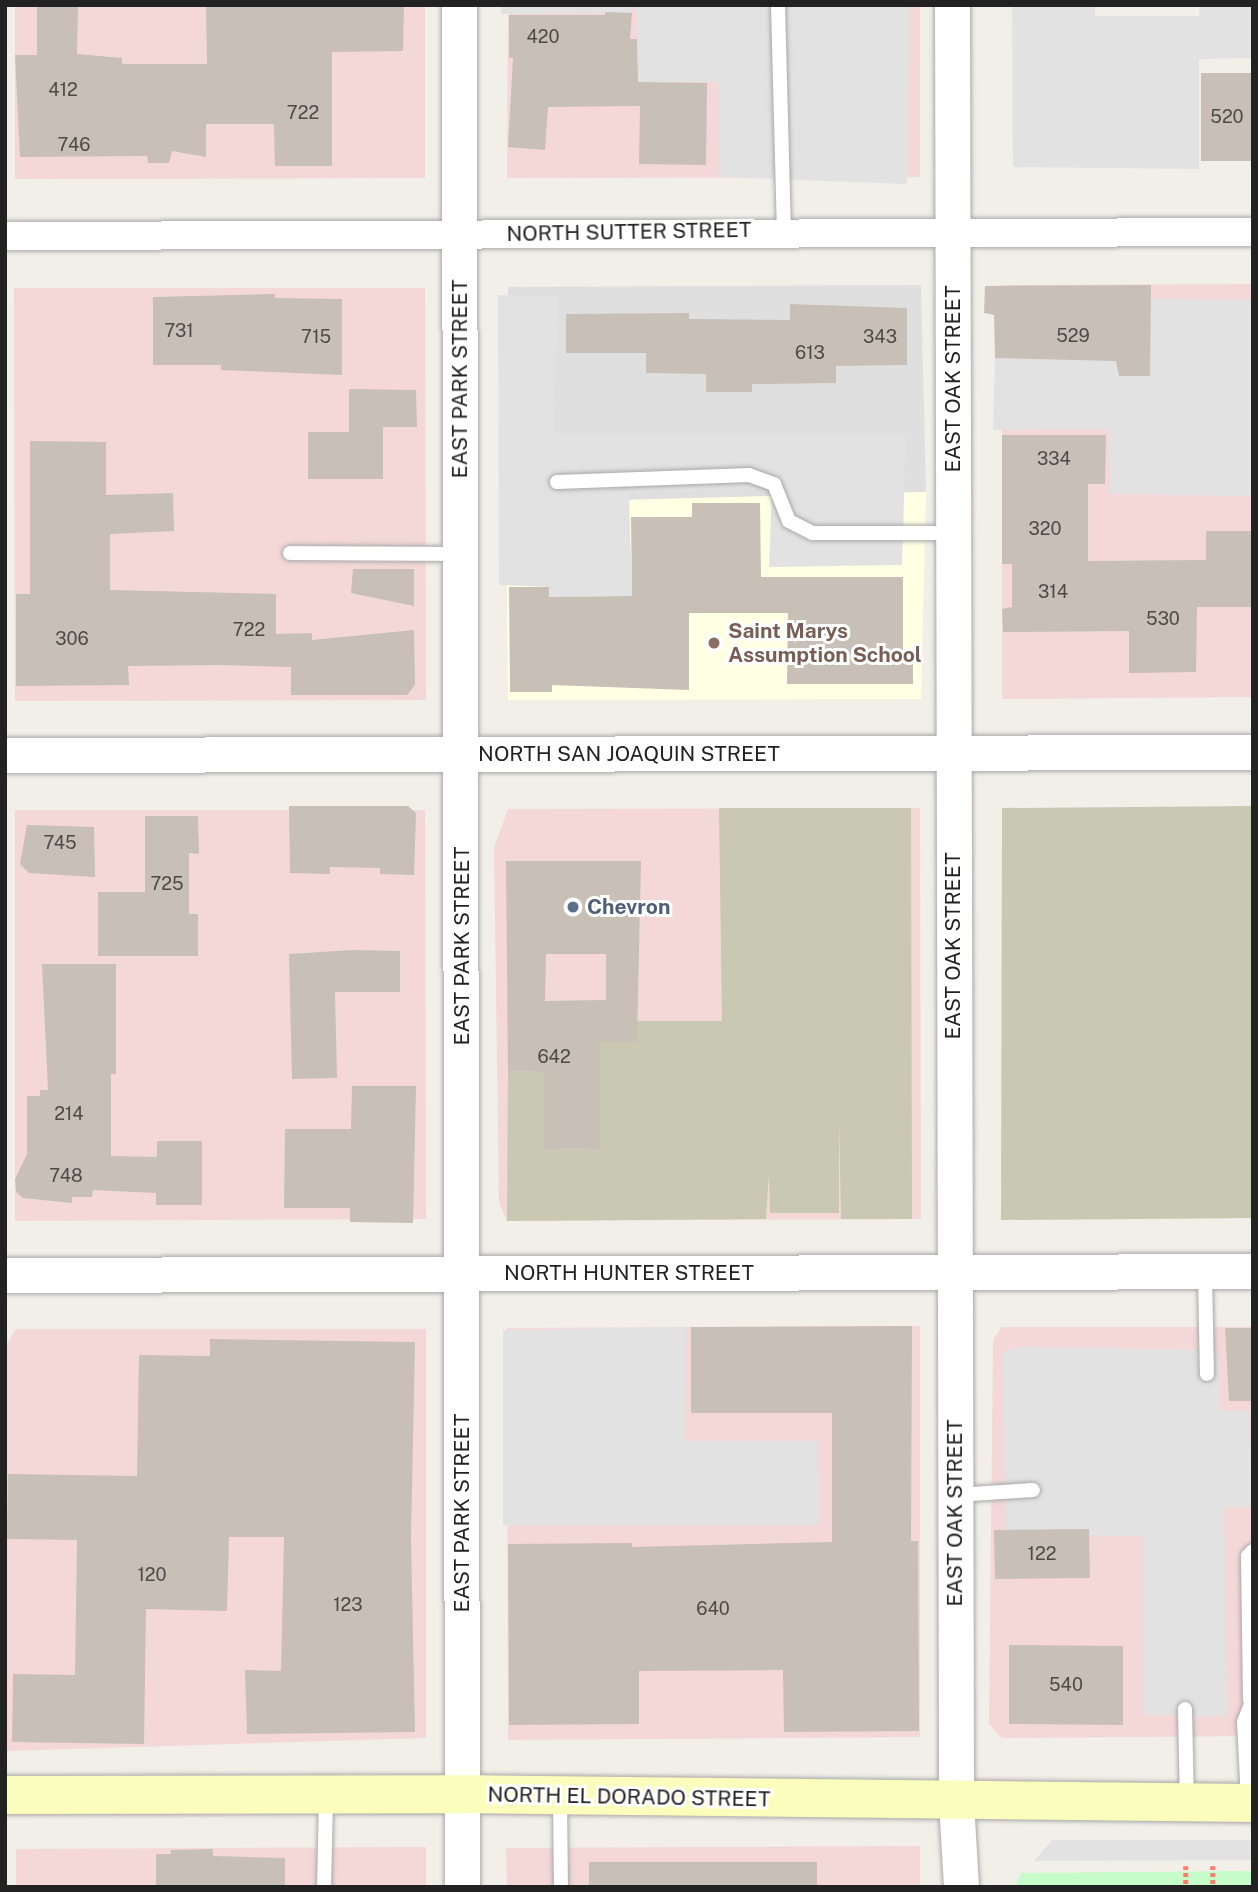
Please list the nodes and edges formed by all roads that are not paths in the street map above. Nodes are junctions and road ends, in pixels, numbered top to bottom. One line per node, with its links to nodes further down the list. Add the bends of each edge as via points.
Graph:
1 (459, 5): 7 (street, EAST PARK STREET)
2 (778, 5): 4 (lane)
3 (952, 5): 5 (street, EAST OAK STREET)
4 (784, 230): 5 (street, NORTH SUTTER STREET); 7 (street, NORTH SUTTER STREET)
5 (953, 231): 6 (street, NORTH SUTTER STREET); 10 (street, EAST OAK STREET)
6 (1253, 232)
7 (459, 234): 8 (street, NORTH SUTTER STREET); 12 (street, EAST PARK STREET)
8 (5, 236)
9 (557, 481): 10 (lane, via 749,475 774,484 789,521 813,533)
10 (953, 533): 13 (street, EAST OAK STREET)
11 (290, 553): 12 (lane)
12 (461, 554): 16 (street, EAST PARK STREET)
13 (953, 752): 14 (street, NORTH SAN JOAQUIN STREET); 16 (street, NORTH SAN JOAQUIN STREET); 17 (street, EAST OAK STREET)
14 (1253, 752)
15 (5, 755): 16 (street, NORTH SAN JOAQUIN STREET)
16 (461, 755): 20 (street, EAST PARK STREET)
17 (954, 1271): 18 (street, NORTH HUNTER STREET); 20 (street, NORTH HUNTER STREET); 24 (street, EAST OAK STREET)
18 (1205, 1271): 19 (street, NORTH HUNTER STREET); 22 (lane)
19 (1253, 1271)
20 (462, 1274): 21 (street, NORTH HUNTER STREET); 29 (street, EAST PARK STREET)
21 (5, 1275)
22 (1207, 1374)
23 (1033, 1490): 24 (lane)
24 (955, 1496): 32 (street, EAST OAK STREET)
25 (1253, 1551): 26 (lane, via 1248,1556)
26 (1252, 1700): 34 (lane, via 1244,1722)
27 (1185, 1709): 33 (lane)
28 (326, 1794): 29 (main road, NORTH EL DORADO STREET); 30 (main road, NORTH EL DORADO STREET); 35 (lane)
29 (461, 1794): 31 (main road, NORTH EL DORADO STREET); 36 (street, EAST PARK STREET)
30 (5, 1795)
31 (560, 1796): 32 (main road, NORTH EL DORADO STREET); 37 (lane)
32 (956, 1802): 33 (main road, NORTH EL DORADO STREET); 38 (street, EAST OAK STREET)
33 (1187, 1803): 34 (main road, NORTH EL DORADO STREET)
34 (1250, 1803)
35 (324, 1887)
36 (462, 1887)
37 (561, 1887)
38 (961, 1887)

